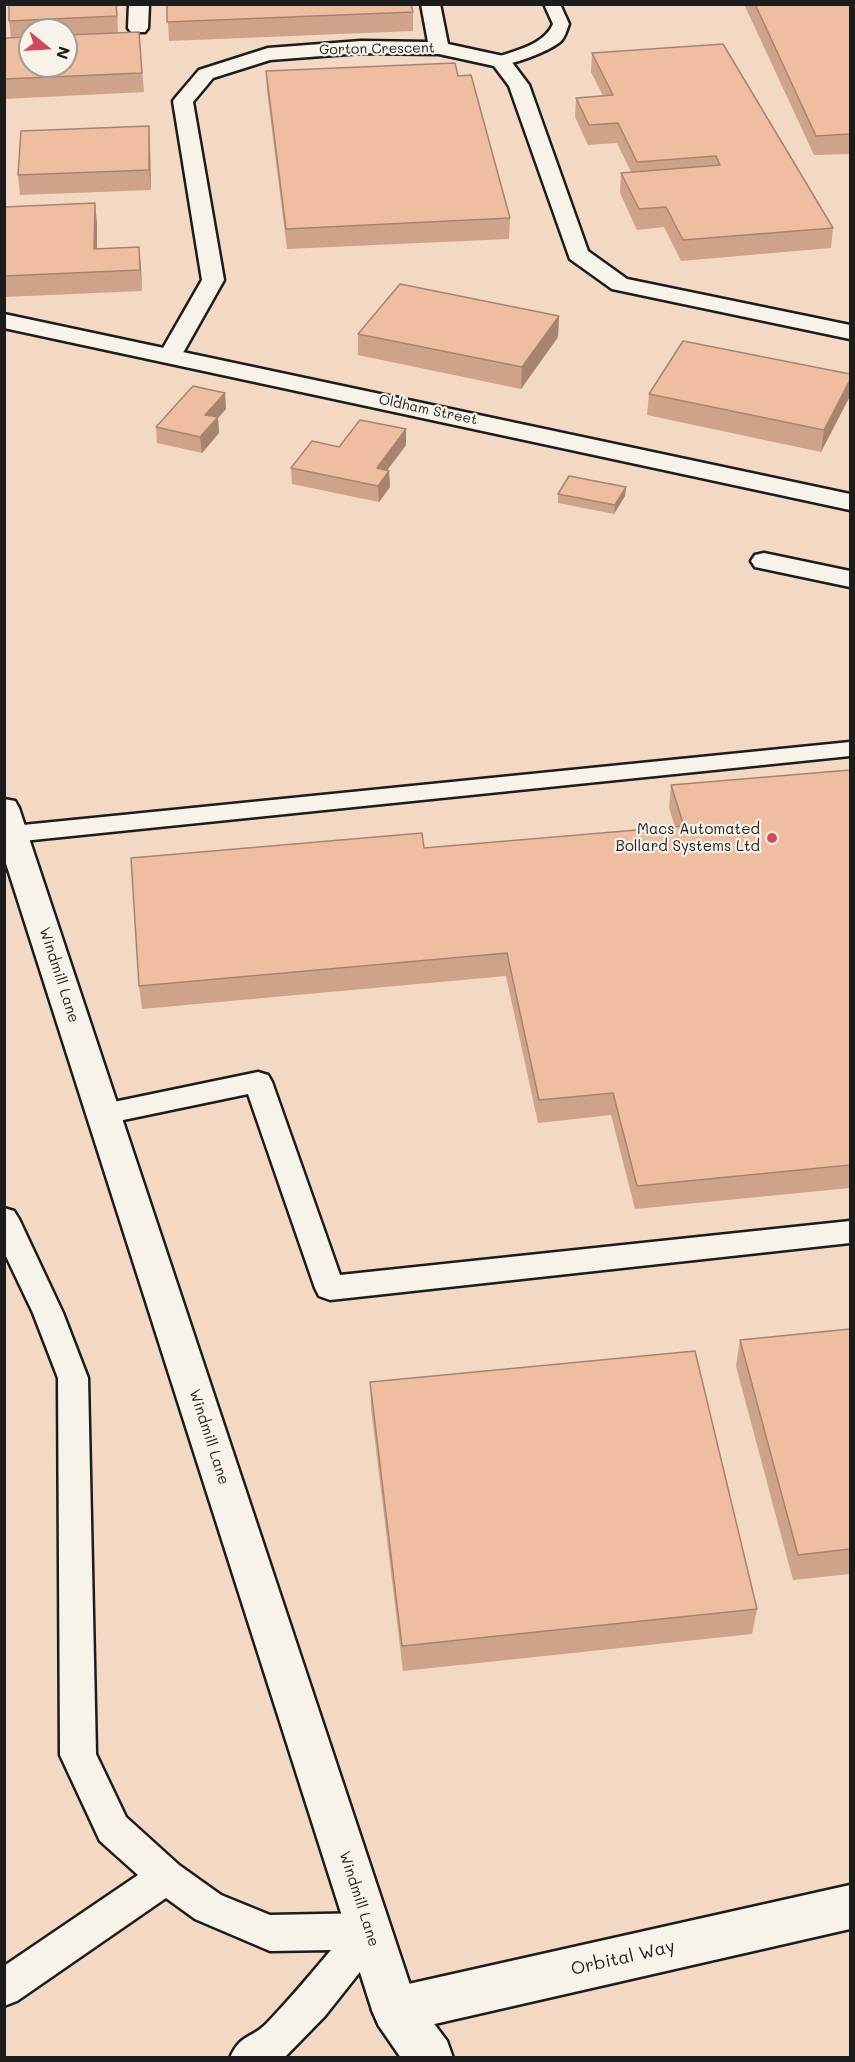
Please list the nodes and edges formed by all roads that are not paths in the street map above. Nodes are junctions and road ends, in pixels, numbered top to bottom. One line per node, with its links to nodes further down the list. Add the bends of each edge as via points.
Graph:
1 (139, 4): 4 (street)
2 (430, 4): 5 (street)
3 (552, 4): 6 (lane, via 561,24 555,38)
4 (138, 28)
5 (439, 48): 6 (street, Gorton Crescent); 9 (street, Gorton Crescent, via 361,47 268,54 206,74 183,101 213,280)
6 (501, 61): 8 (street, via 519,85 578,254 620,284)
7 (4, 321): 9 (street, Oldham Street)
8 (850, 332)
9 (171, 355): 10 (street, Oldham Street)
10 (850, 502)
11 (764, 561): 12 (street)
12 (850, 579)
13 (850, 749): 14 (lane)
14 (9, 821): 15 (street, Windmill Lane)
15 (104, 1114): 17 (lane, via 258,1082 330,1288); 20 (street, Windmill Lane)
16 (4, 1219): 18 (lane, via 74,1378 78,1755 113,1829)
17 (850, 1232)
18 (166, 1877): 20 (lane, via 208,1907 270,1933); 21 (lane)
19 (850, 1907): 22 (street, Orbital Way)
20 (369, 1931): 22 (street, Windmill Lane); 23 (lane, via 312,2003 277,2040)
21 (4, 1988)
22 (395, 2010): 24 (street, Windmill Lane)
23 (249, 2058)
24 (430, 2058)

